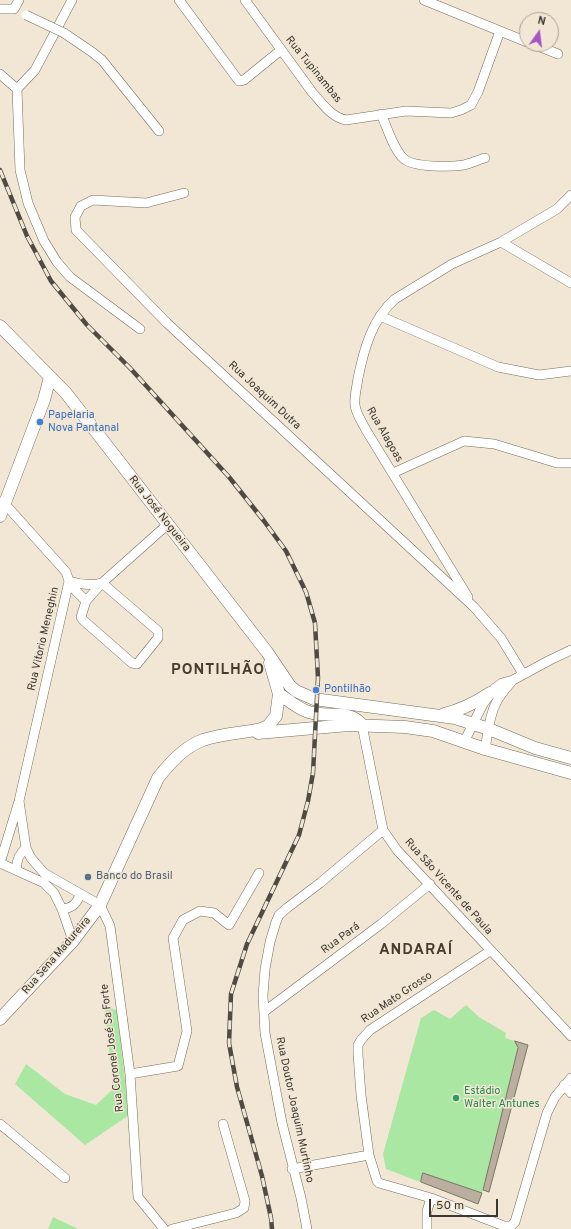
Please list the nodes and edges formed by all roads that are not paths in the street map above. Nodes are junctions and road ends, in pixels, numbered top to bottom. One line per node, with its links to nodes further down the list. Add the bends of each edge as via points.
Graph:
1 (19, 0): 7 (street)
2 (72, 0): 14 (street, via 35,70)
3 (179, 0): 10 (street, via 239,80 244,80)
4 (245, 0): 10 (street, Rua Tupinambas)
5 (424, 0): 8 (street)
6 (0, 9): 7 (street)
7 (14, 9): 16 (street, bridge, via 64,33 102,60)
8 (500, 31): 9 (street); 15 (street, Rua Tupinambas, via 472,105 451,113 415,110)
9 (519, 39)
10 (281, 50): 15 (street, Rua Tupinambas, via 324,106 341,119)
11 (553, 52): 12 (street)
12 (558, 54)
13 (0, 74): 14 (street)
14 (18, 89): 24 (street, via 21,176 28,203 44,241 70,277)
15 (381, 114): 17 (street, via 398,151 412,164 455,166)
16 (159, 131)
17 (485, 158)
18 (184, 193): 37 (street, Rua Joaquim Dutra, via 146,203 93,200 81,206 75,218 76,230 167,323)
19 (571, 195): 20 (street, Rua Alagoas, via 557,209)
20 (500, 242): 21 (street); 22 (street, Rua Alagoas, via 452,264 395,299)
21 (571, 283)
22 (380, 316): 25 (street, via 498,367 539,375); 30 (street, Rua Alagoas, via 363,356 354,404 366,430)
23 (0, 326): 26 (main road, Rua José Nogueira)
24 (140, 329)
25 (571, 371)
26 (50, 377): 27 (main road, Rua José Nogueira); 28 (main road)
27 (66, 393): 28 (main road); 33 (main road, Rua José Nogueira)
28 (44, 400): 31 (main road)
29 (571, 463): 30 (street, via 557,463 494,444 464,441)
30 (393, 473): 37 (street, Rua Alagoas)
31 (2, 503): 32 (main road); 34 (street, Rua Vitorio Meneghin, via 66,572)
32 (0, 516)
33 (168, 524): 35 (street); 39 (main road, Rua José Nogueira)
34 (69, 583): 35 (street); 36 (street); 53 (street, Rua Vitorio Meneghin)
35 (102, 583): 36 (street); 36 (street, via 158,631 158,638 137,664 132,663 83,620 81,614)
36 (86, 601)
37 (474, 607): 40 (street, Rua Joaquim Dutra, via 501,638)
38 (571, 650): 40 (street)
39 (267, 652): 43 (main road); 44 (main road, Rua José Nogueira, via 290,686 314,699)
40 (523, 674): 41 (street)
41 (514, 680): 42 (street, via 502,683); 47 (street, via 496,703)
42 (490, 693): 44 (main road, via 474,705); 45 (street)
43 (279, 694): 46 (main road, via 307,712 352,717); 48 (main road, via 276,716 268,726)
44 (439, 715): 45 (main road, Rua José Nogueira)
45 (473, 723): 47 (main road, Rua José Nogueira); 49 (street)
46 (362, 725): 48 (main road); 49 (main road, via 433,731); 54 (street, Rua São Vicente de Paula)
47 (489, 729): 50 (street); 51 (main road, Rua José Nogueira, via 535,748)
48 (237, 734): 61 (main road, Rua Sena Madureira, via 203,740 179,755 158,778)
49 (464, 742): 50 (main road)
50 (485, 749): 52 (main road)
51 (571, 758)
52 (571, 773)
53 (19, 801): 55 (street, Rua Vitorio Meneghin); 56 (street, Rua Vitorio Meneghin)
54 (383, 830): 59 (street, Rua São Vicente de Paula, via 397,850); 65 (street, Rua Doutor Joaquim Murtinho, via 279,915 265,969)
55 (26, 848): 57 (street, via 18,858); 60 (street, Rua Vitorio Meneghin, via 44,873)
56 (0, 863): 57 (street)
57 (16, 870): 62 (street, via 44,883 54,893)
58 (259, 873): 68 (street, via 229,925 214,913 200,911 183,920 173,938 187,1031 178,1066)
59 (430, 884): 64 (street, Rua São Vicente de Paula); 65 (street, Rua Pará)
60 (80, 894): 61 (street, Rua Vitorio Meneghin); 62 (street, via 74,905)
61 (100, 905): 63 (main road, Rua Sena Madureira); 68 (street, Rua Coronel José Sa Forte, via 110,926)
62 (62, 909): 63 (street)
63 (73, 941): 66 (main road, Rua Sena Madureira)
64 (490, 951): 67 (street, Rua São Vicente de Paula); 74 (street, Rua Mato Grosso, via 370,1030 360,1040 358,1054 361,1094)
65 (265, 1011): 75 (street, Rua Doutor Joaquim Murtinho, via 265,1033)
66 (0, 1019)
67 (571, 1036)
68 (130, 1074): 78 (street, Rua Coronel José Sa Forte, via 138,1197)
69 (571, 1078): 70 (street)
70 (564, 1085): 71 (street); 77 (street, via 547,1113 515,1222 511,1226 504,1226)
71 (571, 1093)
72 (0, 1124): 76 (street)
73 (223, 1124): 79 (street, via 245,1201 244,1208 236,1213)
74 (369, 1155): 75 (street); 77 (street, Rua Mato Grosso, via 380,1183)
75 (292, 1169): 80 (street, Rua Doutor Joaquim Murtinho)
76 (66, 1178)
77 (431, 1198): 81 (street, via 427,1211)
78 (164, 1229)
79 (172, 1229)
80 (307, 1229)
81 (427, 1229)

